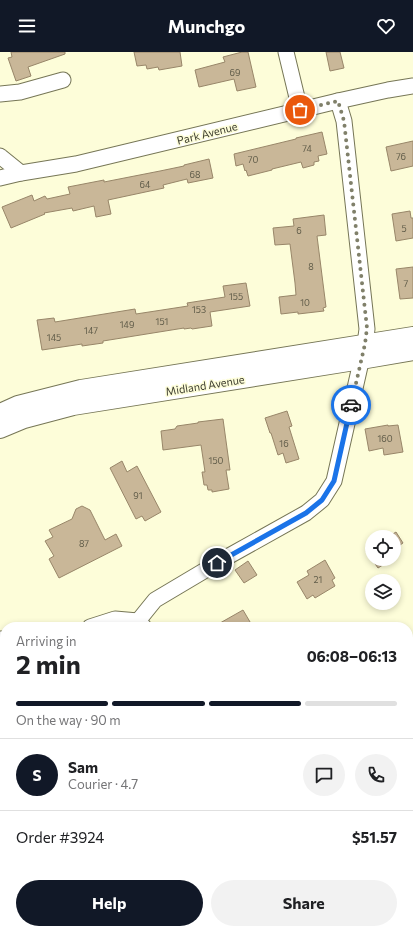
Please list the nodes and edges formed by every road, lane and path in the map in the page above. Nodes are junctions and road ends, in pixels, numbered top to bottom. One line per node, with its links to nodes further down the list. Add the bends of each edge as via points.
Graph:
1 (286, 52): 6 (street)
2 (63, 80): 4 (street, via 20,92)
3 (413, 86): 5 (street, Park Avenue)
4 (0, 94)
5 (338, 101): 6 (street, Park Avenue); 12 (street, via 344,121 367,328)
6 (300, 110): 8 (street, Park Avenue, via 76,164)
7 (0, 156): 8 (street)
8 (21, 173): 9 (street, Park Avenue)
9 (0, 178)
10 (413, 336): 12 (street, Midland Avenue)
11 (413, 351): 12 (street, Midland Avenue)
12 (363, 352): 13 (street, Midland Avenue, via 81,389 18,405); 14 (street, Midland Avenue, via 73,406 24,419); 17 (street, via 334,481 322,500 306,513 155,600)
13 (0, 413)
14 (0, 429)
15 (106, 622): 16 (street, via 115,619)
16 (131, 622)
17 (142, 622)

